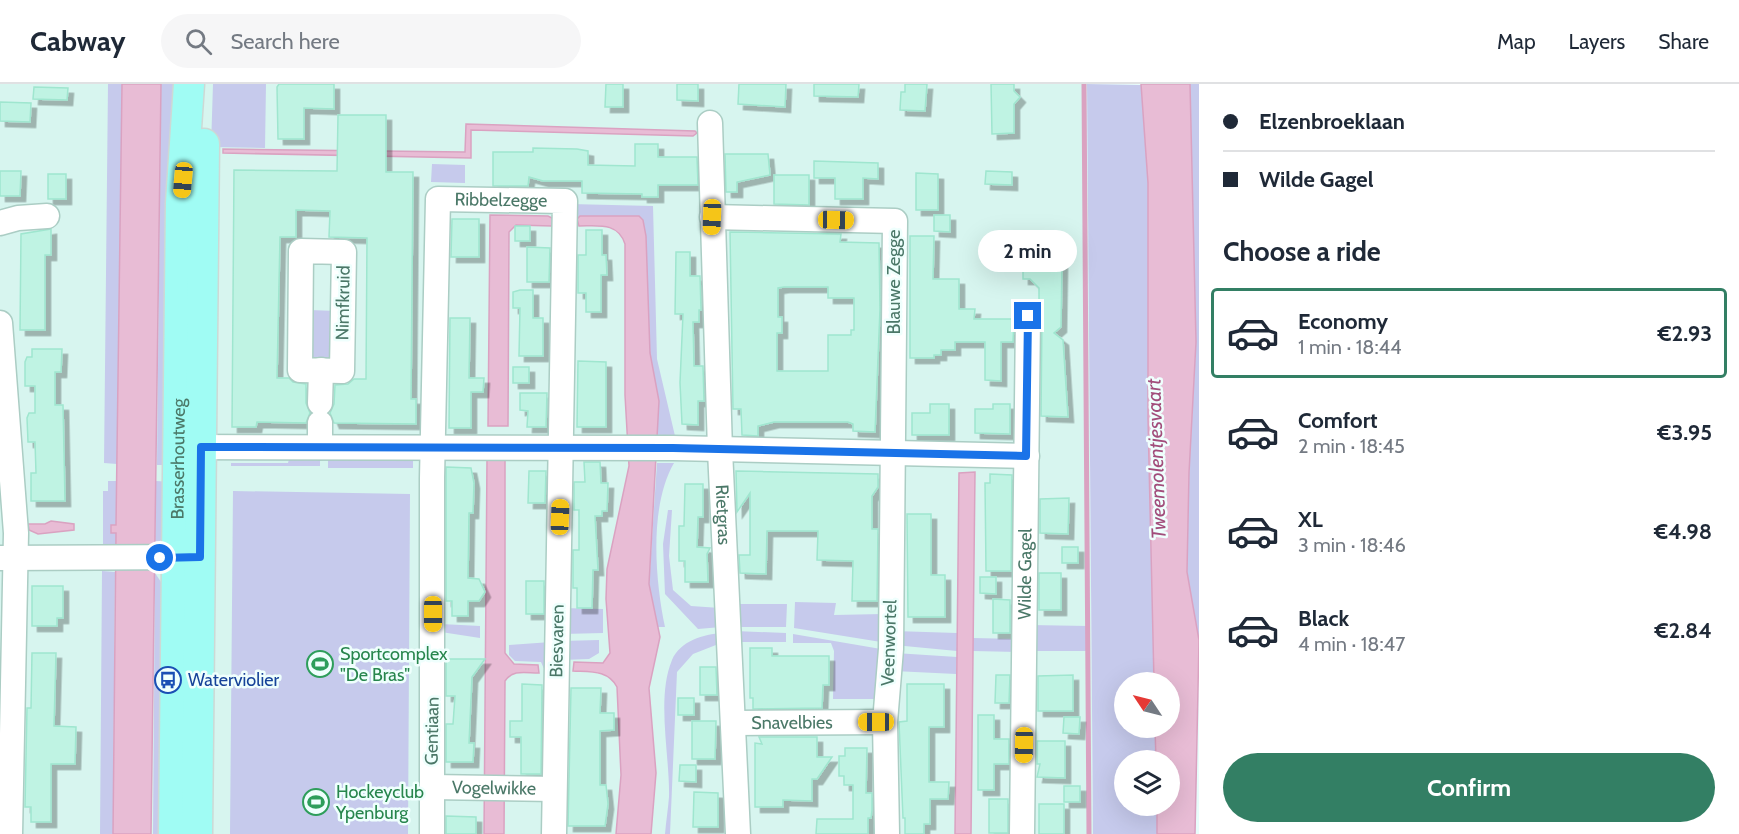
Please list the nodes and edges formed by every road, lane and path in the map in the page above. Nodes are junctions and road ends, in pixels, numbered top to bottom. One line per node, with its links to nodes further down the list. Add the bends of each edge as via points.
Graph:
1 (189, 84): 10 (main road, Brasserhoutweg, via 181,202)
2 (205, 84): 10 (main road, Brasserhoutweg)
3 (710, 123): 5 (street, Rietgras)
4 (47, 216): 6 (street)
5 (712, 217): 14 (street, Rietgras); 15 (street, Blauwe Zegge, via 895,221)
6 (0, 223)
7 (1028, 316): 16 (street, Wilde Gagel)
8 (0, 323): 18 (street)
9 (321, 370): 9 (street, Nimfkruid, via 300,370 301,251 344,252 342,371); 11 (street)
10 (189, 447): 11 (street); 17 (main road, Brasserhoutweg)
11 (320, 447): 12 (street)
12 (433, 448): 13 (street); 13 (street, Ribbelzegge, via 438,199 565,201); 21 (street, Gentiaan)
13 (562, 449): 14 (street); 22 (street, Biesvaren)
14 (720, 450): 15 (street); 20 (street, Rietgras)
15 (891, 453): 16 (street); 19 (street, Veenwortel, via 891,649)
16 (1026, 456): 30 (street, Wilde Gagel)
17 (179, 557): 18 (street); 24 (main road, Brasserhoutweg); 25 (main road, Brasserhoutweg)
18 (8, 558): 23 (street)
19 (885, 722): 20 (street, Snavelbies); 29 (street, Veenwortel)
20 (735, 723): 28 (street, Rietgras)
21 (432, 787): 22 (street, Vogelwikke); 26 (street, Gentiaan)
22 (554, 789): 27 (street, Biesvaren)
23 (10, 834)
24 (174, 834)
25 (197, 834)
26 (432, 834)
27 (554, 834)
28 (738, 834)
29 (887, 834)
30 (1022, 834)

